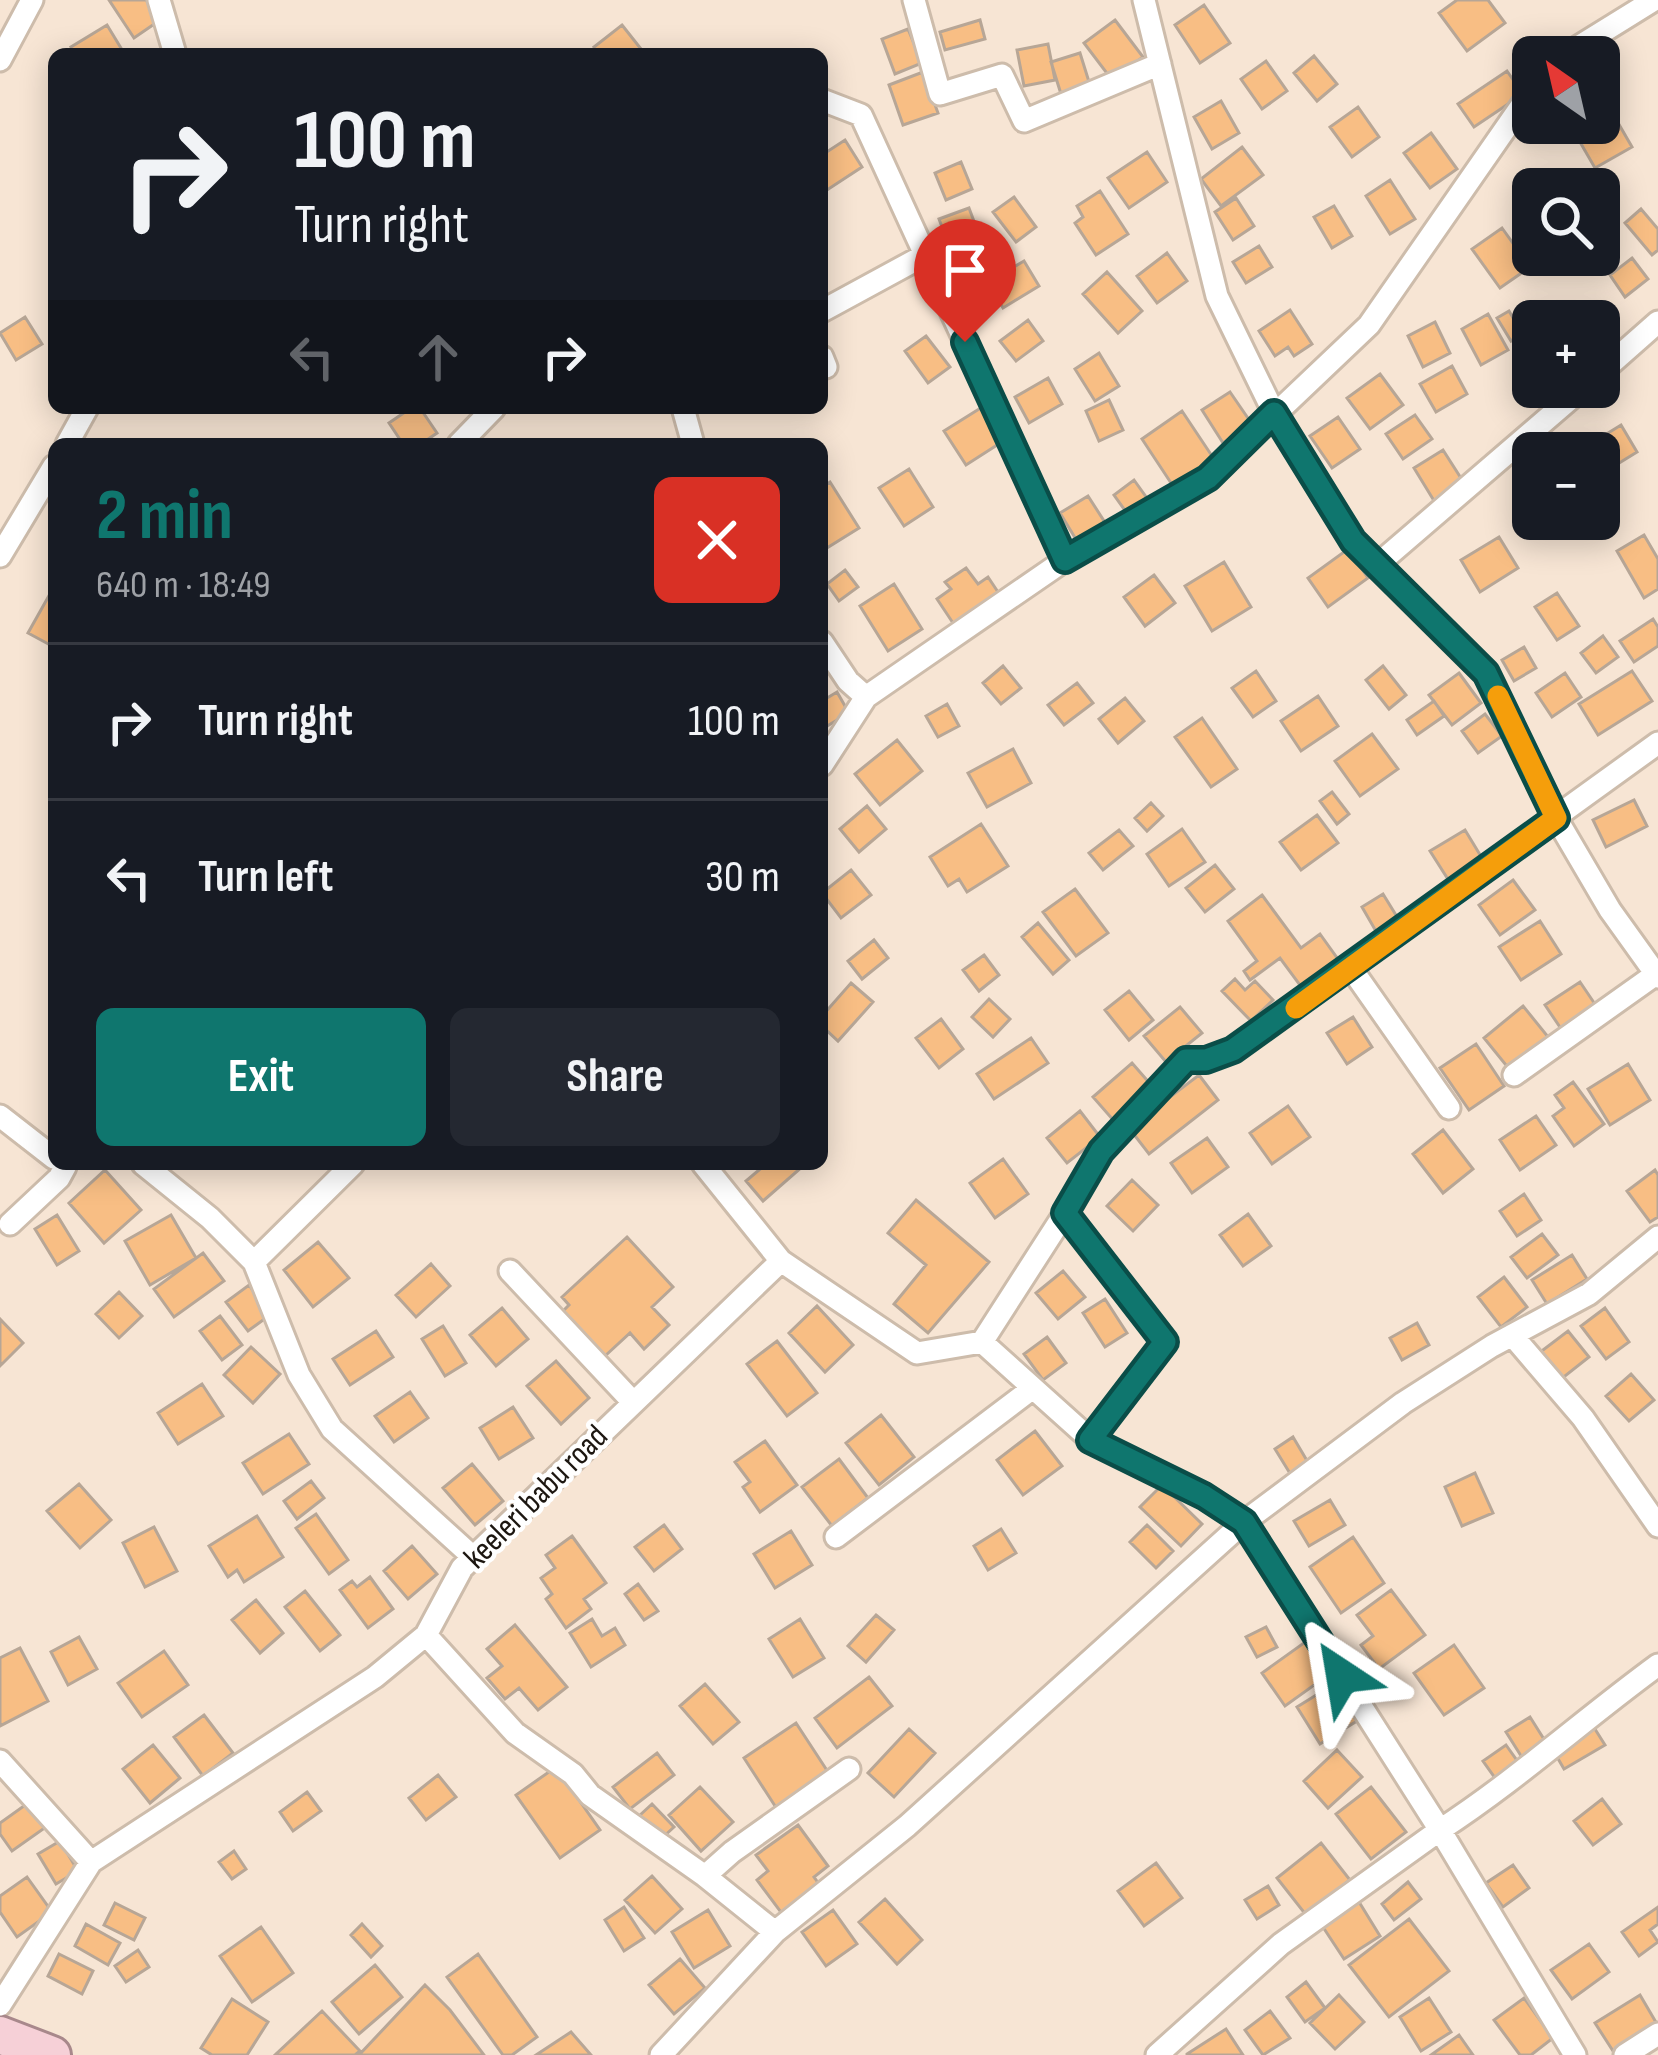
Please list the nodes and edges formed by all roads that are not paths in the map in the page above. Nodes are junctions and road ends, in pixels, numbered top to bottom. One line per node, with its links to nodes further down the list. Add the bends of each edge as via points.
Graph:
1 (32, 0): 8 (street)
2 (159, 0): 7 (street)
3 (914, 0): 9 (street, via 940,94 1002,75 1024,121)
4 (1144, 0): 9 (street)
5 (1654, 0): 6 (street)
6 (1596, 36)
7 (173, 48)
8 (0, 60)
9 (1160, 64): 17 (street, via 1216,296)
10 (828, 102): 12 (street, via 861,115)
11 (1512, 119): 17 (street, via 1369,325)
12 (925, 255): 13 (street); 22 (street)
13 (828, 308)
14 (1658, 322): 15 (street)
15 (1620, 355)
16 (1560, 408): 23 (street)
17 (1274, 413): 22 (street, via 1208,478); 23 (street, via 1353,541)
18 (488, 414): 19 (street)
19 (465, 438)
20 (48, 476): 21 (street)
21 (0, 556)
22 (1065, 560): 25 (street)
23 (1377, 565): 28 (street, via 1486,673)
24 (828, 651): 25 (street)
25 (866, 697): 27 (street)
26 (1658, 743): 28 (street)
27 (828, 756)
28 (1556, 818): 29 (street); 30 (street)
29 (1351, 968): 32 (street); 39 (street, via 1233,1050 1186,1060 1101,1151)
30 (1657, 976): 31 (street)
31 (1514, 1075)
32 (1449, 1108)
33 (0, 1115): 34 (street)
34 (48, 1152)
35 (61, 1170): 40 (street)
36 (150, 1170): 42 (street)
37 (346, 1170): 42 (street)
38 (708, 1170): 43 (street)
39 (1065, 1213): 46 (street); 49 (street, via 1165,1342)
40 (10, 1224)
41 (1658, 1237): 45 (street, via 1589,1294)
42 (254, 1262): 53 (street, via 299,1375 332,1429)
43 (782, 1262): 46 (street, via 917,1353); 48 (street, keeleri babu road)
44 (510, 1271): 48 (street)
45 (1512, 1335): 50 (street, via 1403,1403); 51 (street, via 1583,1418)
46 (982, 1342): 47 (street)
47 (1033, 1388): 49 (street); 52 (street)
48 (632, 1401): 53 (street, keeleri babu road)
49 (1090, 1440): 50 (street)
50 (1244, 1522): 58 (street); 61 (street, via 907,1826)
51 (1658, 1526)
52 (836, 1537)
53 (473, 1557): 54 (street, keeleri babu road)
54 (426, 1635): 59 (street, keeleri babu road, via 375,1677); 60 (street, via 515,1733)
55 (1658, 1664): 58 (street)
56 (0, 1761): 59 (street)
57 (849, 1769): 60 (street)
58 (1440, 1829): 67 (street, via 1281,1944); 68 (street)
59 (91, 1862): 62 (street, keeleri babu road)
60 (705, 1876): 61 (street)
61 (775, 1932): 66 (street)
62 (0, 2005)
63 (1658, 2034): 69 (street)
64 (0, 2035): 65 (highway)
65 (52, 2055)
66 (661, 2055)
67 (1157, 2055)
68 (1575, 2055)
69 (1625, 2055)

